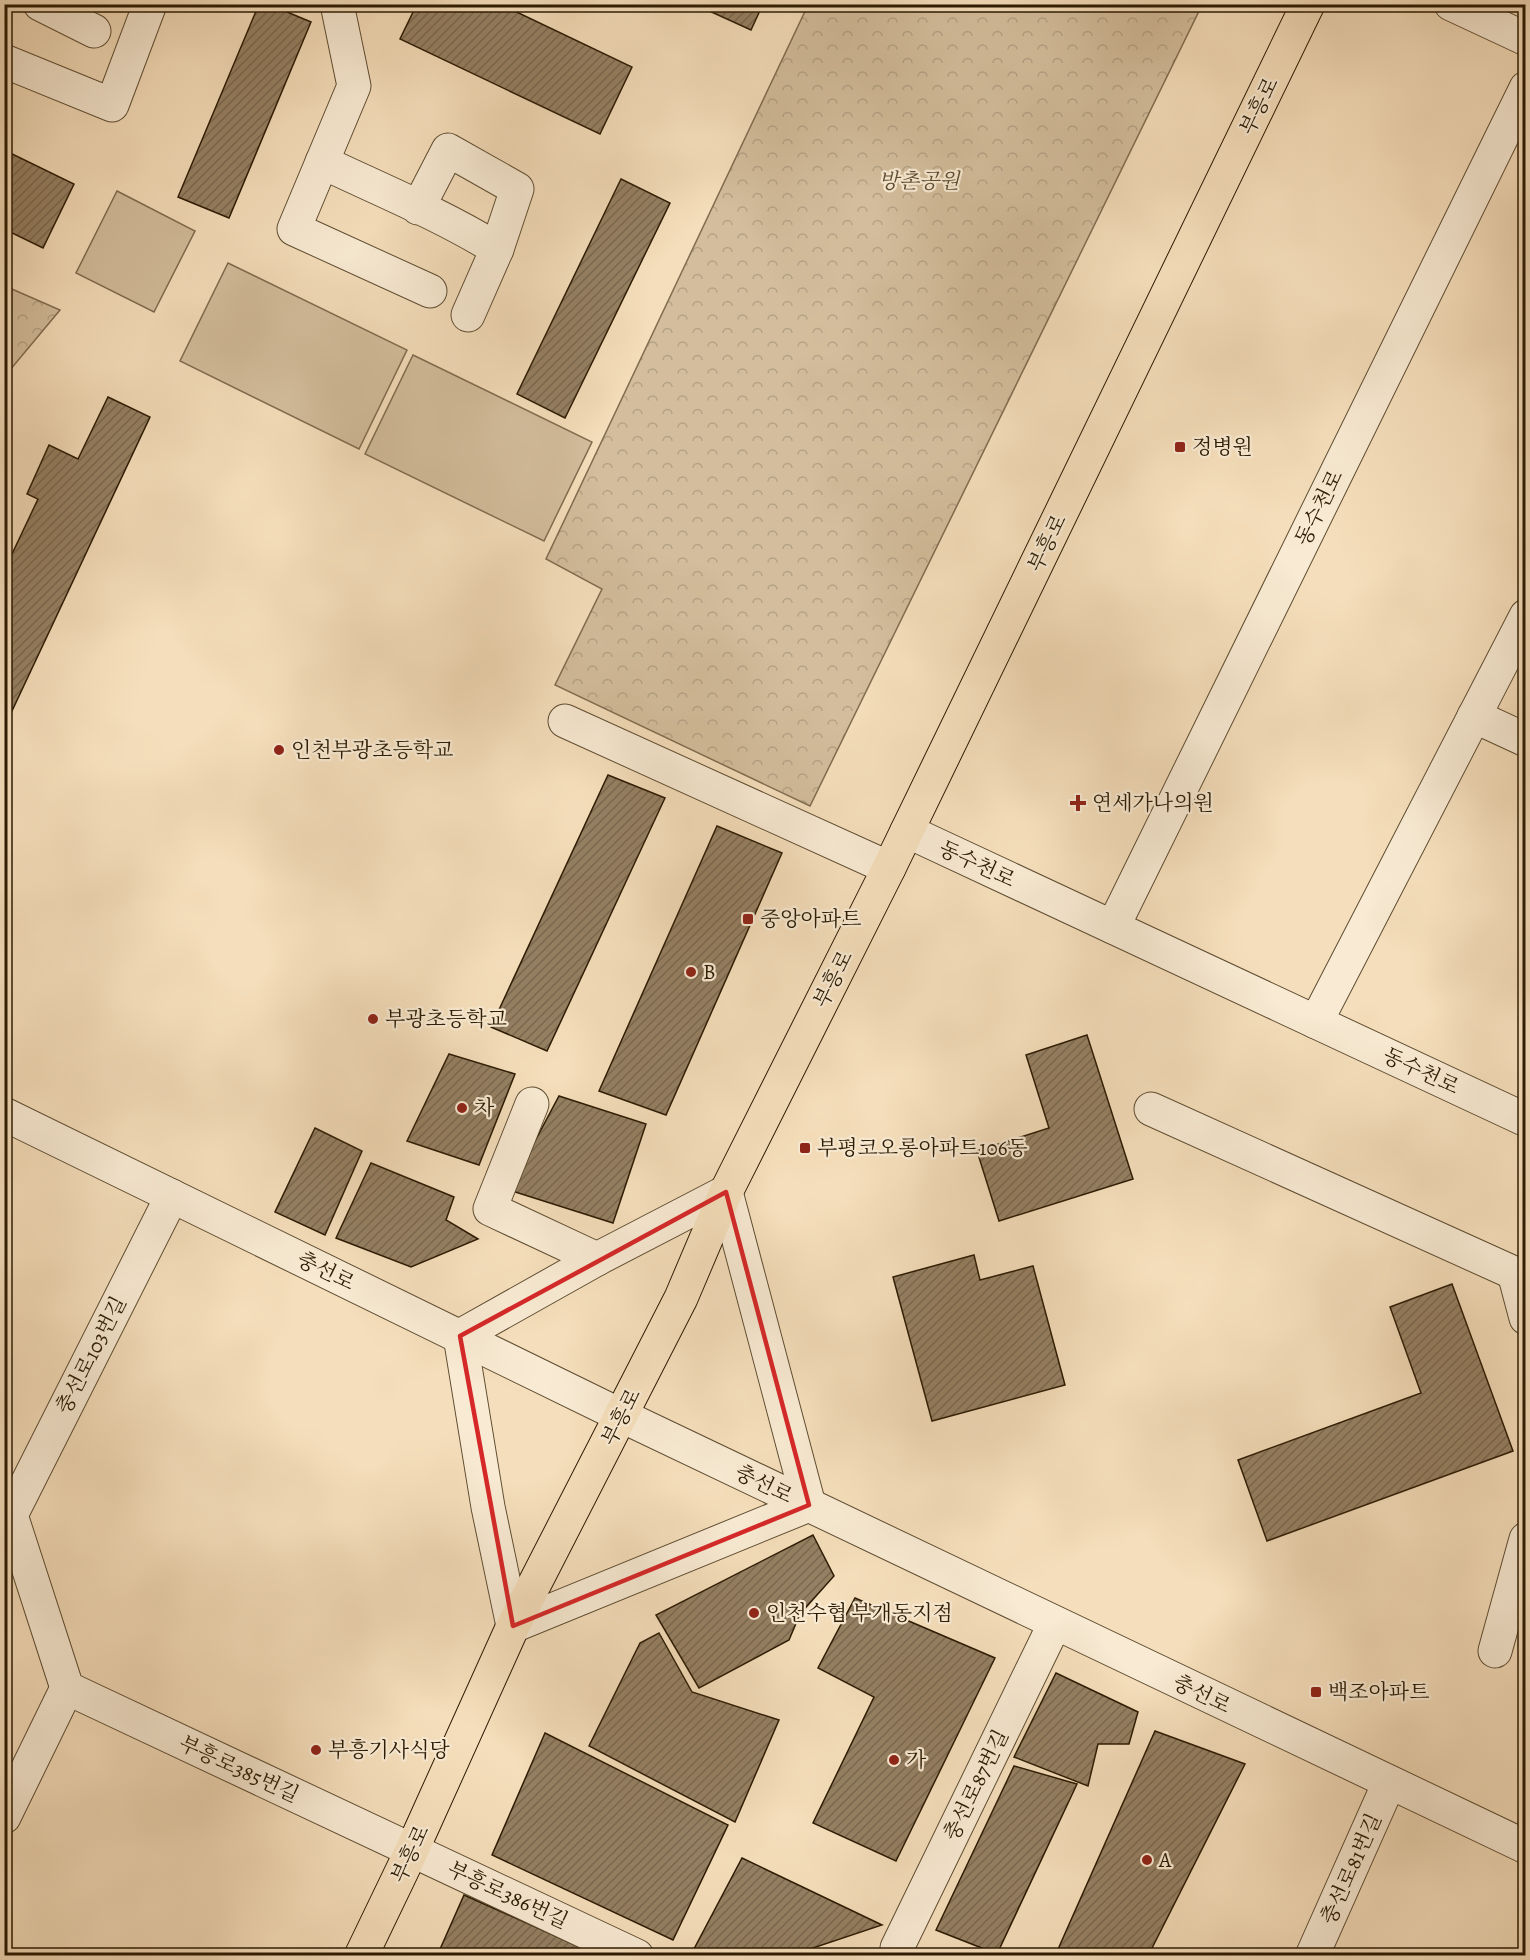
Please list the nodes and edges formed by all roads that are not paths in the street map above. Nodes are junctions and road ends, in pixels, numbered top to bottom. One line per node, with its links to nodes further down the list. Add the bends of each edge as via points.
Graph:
1 (40, 4): 6 (street)
2 (150, 4): 8 (street, via 112,105)
3 (337, 4): 10 (street, via 354,86)
4 (1308, 4): 19 (main road, 부흥로)
5 (1451, 4): 7 (street)
6 (94, 31)
7 (1526, 39)
8 (4, 61)
9 (1526, 88): 21 (street, 동수천로)
10 (322, 162): 11 (street); 13 (street, via 294,229)
11 (418, 208): 12 (street); 12 (street, via 448,150 517,189)
12 (497, 249): 14 (street)
13 (430, 291)
14 (468, 315)
15 (1526, 616): 16 (street)
16 (1474, 716): 18 (street); 22 (street)
17 (565, 721): 20 (street)
18 (1526, 740)
19 (907, 831): 20 (main road, 부흥로); 21 (street, 동수천로)
20 (889, 868): 27 (main road, 부흥로)
21 (1113, 927): 22 (street, 동수천로)
22 (1316, 1022): 26 (street, 동수천로)
23 (532, 1104): 29 (street, via 490,1209)
24 (1151, 1109): 30 (street)
25 (4, 1114): 28 (street, 충선로)
26 (1526, 1120)
27 (726, 1192): 29 (street); 33 (main road, 부흥로, via 681,1298); 34 (street)
28 (172, 1196): 32 (street, 충선로); 35 (street, 충선로103번길)
29 (597, 1259): 32 (street)
30 (1520, 1278): 31 (street)
31 (1526, 1318)
32 (460, 1336): 33 (street, 충선로); 38 (street, via 488,1507)
33 (622, 1416): 34 (street, 충선로); 38 (main road, 부흥로)
34 (809, 1505): 37 (street, 충선로); 38 (street)
35 (8, 1514): 40 (street)
36 (1526, 1539): 39 (street)
37 (1055, 1623): 41 (street, 충선로); 45 (street, 충선로87번길)
38 (513, 1626): 44 (main road, 부흥로)
39 (1495, 1651)
40 (67, 1688): 42 (street); 44 (street, 부흥로385번길)
41 (1389, 1783): 43 (street, 충선로); 48 (street, 충선로81번길)
42 (4, 1817)
43 (1526, 1847)
44 (412, 1850): 46 (main road, 부흥로); 47 (street, 부흥로386번길)
45 (895, 1953)
46 (361, 1956)
47 (637, 1956)
48 (1312, 1956)

